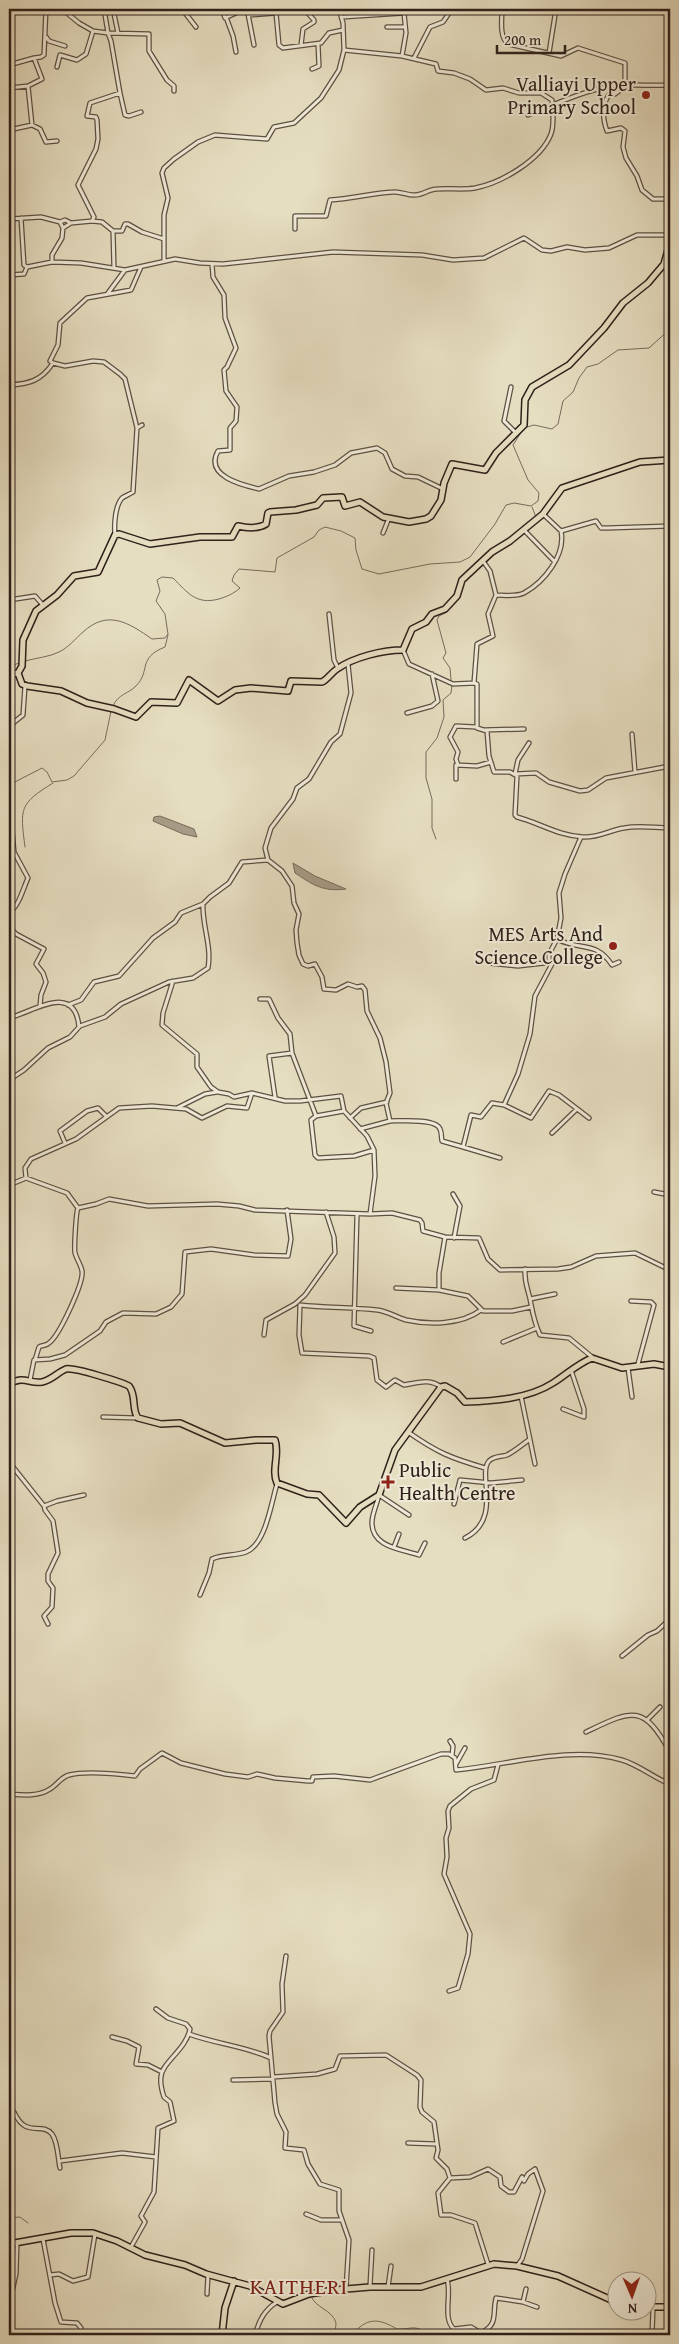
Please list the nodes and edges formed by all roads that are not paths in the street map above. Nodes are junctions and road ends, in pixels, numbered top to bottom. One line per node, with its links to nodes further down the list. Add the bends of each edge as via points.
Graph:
1 (27, 9): 18 (street)
2 (46, 9): 29 (street)
3 (62, 9): 25 (street, via 78,23)
4 (104, 9): 27 (street)
5 (112, 9): 28 (street)
6 (138, 9): 7 (street); 17 (street)
7 (143, 9)
8 (182, 9): 22 (street)
9 (222, 9): 20 (street, via 223,17)
10 (238, 9): 20 (street)
11 (244, 9): 19 (street)
12 (304, 9): 33 (street, via 314,22 303,29)
13 (339, 9): 21 (street)
14 (452, 9): 39 (street, via 443,22 430,27)
15 (502, 9): 36 (street, via 504,41)
16 (556, 9): 36 (street)
17 (126, 12)
18 (9, 14)
19 (248, 14): 31 (street); 33 (street, via 276,13 281,48)
20 (226, 17): 35 (street)
21 (342, 17): 23 (street, via 404,13); 26 (street)
22 (196, 27)
23 (405, 27): 24 (street); 37 (street)
24 (387, 28)
25 (93, 30): 27 (street); 41 (street, via 86,54 77,60 60,55)
26 (343, 30): 30 (street, via 328,33); 34 (street)
27 (108, 33): 28 (street); 48 (street)
28 (118, 33): 47 (street, via 149,34 149,51 174,86)
29 (46, 37): 32 (street); 38 (street, via 43,57)
30 (318, 44): 33 (street); 42 (street, via 319,66)
31 (254, 45)
32 (65, 46)
33 (301, 46)
34 (344, 50): 37 (street); 65 (street, via 338,70 321,98 294,123 274,127 267,139 215,135 198,142 164,168 162,173 168,198)
35 (236, 52)
36 (549, 53): 45 (street, via 561,56 578,48 626,64)
37 (402, 56): 39 (street)
38 (34, 58): 40 (street); 44 (street, via 42,79)
39 (414, 58): 49 (street, via 432,61 438,71 470,79 486,90 503,88 519,93 541,93)
40 (9, 65)
41 (57, 67)
42 (312, 69)
43 (670, 85): 45 (street)
44 (28, 86): 46 (street); 52 (street)
45 (625, 86): 49 (street, via 589,91); 55 (street, via 605,99 603,121 607,131 621,128 624,131 626,158 642,190 653,199)
46 (9, 88)
47 (174, 91)
48 (120, 93): 50 (street, via 125,114); 59 (street, via 88,106 87,116 97,120 98,139 94,156 78,185 92,210)
49 (554, 102): 51 (street); 62 (street, via 550,136 514,174 477,188 438,189 417,195 364,193 354,199 330,200 326,216 295,216)
50 (141, 112)
51 (528, 115)
52 (32, 125): 53 (street); 54 (street, via 39,128 46,142)
53 (9, 130)
54 (57, 141)
55 (670, 199)
56 (21, 218): 57 (street); 58 (street, via 42,217); 70 (street, via 24,264)
57 (9, 219)
58 (60, 222): 60 (street); 61 (street)
59 (92, 222): 60 (street); 63 (street, via 102,222)
60 (71, 223): 61 (street)
61 (63, 228): 68 (street)
62 (295, 229)
63 (113, 231): 65 (street, via 122,231 128,224); 72 (street)
64 (670, 235): 69 (street, via 643,234 609,248 585,250 567,247 551,251 542,250 524,238 484,258 453,260 422,255 332,252)
65 (164, 240): 67 (street)
66 (670, 243): 81 (main road, via 664,264 623,303 569,365 532,387 525,400 524,425)
67 (164, 261): 69 (street, via 183,259); 71 (street)
68 (52, 262): 70 (street); 72 (street)
69 (212, 264): 83 (street, via 213,277 224,295 225,318 236,348 224,370 224,378 226,391 235,402 237,417 230,428 230,450 216,452 219,472 231,480 259,489 289,476 336,465 361,449 377,448)
70 (27, 267): 74 (street, via 24,274)
71 (141, 267): 73 (street); 75 (street, via 131,290)
72 (114, 268): 73 (street)
73 (125, 270): 75 (street)
74 (9, 274)
75 (108, 293): 76 (street, via 86,298 60,323 58,345 50,361)
76 (53, 364): 77 (street, via 35,382); 80 (street, via 104,362 120,374 125,379)
77 (9, 385)
78 (510, 387): 81 (street, via 504,420)
79 (142, 426): 80 (street)
80 (137, 428): 92 (street, via 133,492 123,497 119,504)
81 (516, 434): 85 (main road, via 496,453 485,470 452,464)
82 (377, 452): 83 (street)
83 (384, 452): 85 (street, via 392,469)
84 (670, 460): 86 (main road, via 640,462 576,482 562,488 545,507)
85 (442, 489): 87 (main road, via 440,500 428,518 413,522)
86 (543, 514): 89 (main road); 90 (street)
87 (389, 518): 91 (street); 92 (main road, via 377,515 358,502 345,506 341,496 323,498 317,505 296,510 270,512 263,526 238,526 232,537 200,537 150,544)
88 (670, 526): 90 (street, via 601,528 596,521)
89 (524, 530): 93 (main road); 94 (street)
90 (561, 531): 94 (street, via 562,548)
91 (383, 533)
92 (115, 535): 97 (main road, via 98,572 74,576 57,595)
93 (483, 561): 95 (street, via 490,571); 99 (main road, via 462,580 457,596 445,609 412,629)
94 (554, 561): 95 (street, via 546,575 523,593)
95 (496, 595): 105 (street, via 488,614 493,636 477,644)
96 (9, 600): 97 (street, via 35,596)
97 (42, 604): 102 (main road, via 23,640 22,666)
98 (329, 614): 101 (street, via 334,660)
99 (403, 650): 100 (main road, via 385,652); 104 (street, via 409,664)
100 (348, 664): 101 (main road); 124 (street, via 351,693 340,734 309,779 297,788 293,799 271,828 265,848)
101 (338, 668): 106 (main road, via 322,682 291,681 288,691 235,690 218,701 189,680 178,703 151,702 136,717 87,704 61,691)
102 (18, 673): 103 (main road); 106 (main road)
103 (9, 674)
104 (432, 674): 105 (street, via 453,684); 107 (street, via 438,701)
105 (474, 683): 108 (street, via 478,688)
106 (25, 686): 112 (street, via 23,715 13,723)
107 (407, 713)
108 (477, 727): 110 (street); 116 (street, via 456,726 450,737 458,752)
109 (524, 729): 110 (street)
110 (484, 730): 115 (street)
111 (632, 734): 118 (street)
112 (9, 741): 114 (street)
113 (529, 743): 119 (street, via 518,760)
114 (9, 753)
115 (491, 762): 116 (street, via 477,766); 119 (street, via 494,772)
116 (458, 764): 120 (street)
117 (670, 766): 118 (street)
118 (635, 772): 119 (street, via 606,778 588,790 580,791 549,782 536,773)
119 (515, 774): 123 (street, via 517,817 558,833)
120 (456, 779)
121 (9, 824): 126 (street, via 14,852 28,878)
122 (670, 828): 123 (street, via 632,827 600,836)
123 (581, 837): 130 (street, via 559,893 561,918)
124 (268, 860): 125 (street, via 242,862 229,883); 127 (street, via 291,884)
125 (203, 904): 134 (street, via 209,948 208,968 186,981); 136 (street, via 183,911 118,977 94,982 81,1000)
126 (9, 913)
127 (297, 913): 128 (street); 146 (street, via 298,955 305,965 315,964 324,988 336,990 348,984 364,988 367,1011 386,1062 390,1093)
128 (293, 914)
129 (9, 926): 137 (street, via 16,934 44,949 36,964 46,982)
130 (557, 939): 131 (street); 132 (street, via 599,951 612,965)
131 (549, 961): 133 (street, via 540,965 518,966); 147 (street, via 553,963 540,984 518,1074)
132 (619, 962)
133 (489, 963)
134 (173, 981): 139 (street, via 121,1004 105,1017); 142 (street, via 162,1025 197,1054 197,1067)
135 (260, 999): 140 (street, via 269,999 290,1034)
136 (68, 1005): 137 (street, via 48,1003); 139 (street, via 77,1013)
137 (40, 1006): 138 (street)
138 (9, 1018)
139 (79, 1028): 141 (street)
140 (292, 1053): 144 (street, via 269,1056); 145 (street)
141 (9, 1080)
142 (218, 1092): 143 (street, via 234,1097); 148 (street, via 205,1094)
143 (252, 1093): 144 (street); 148 (street, via 247,1108 227,1106 202,1118)
144 (275, 1097): 145 (street, via 285,1101)
145 (309, 1100): 150 (street, via 341,1096); 151 (street)
146 (386, 1102): 153 (street, via 365,1106); 155 (street)
147 (504, 1104): 149 (street, via 531,1118 549,1091); 159 (street, via 492,1103 481,1117 471,1115)
148 (177, 1109): 152 (street, via 152,1106 119,1108)
149 (577, 1109): 154 (street); 157 (street)
150 (344, 1111): 151 (street); 153 (street)
151 (316, 1116): 160 (street, via 312,1120 318,1158 354,1156)
152 (107, 1117): 158 (street); 158 (street, via 98,1108 87,1111 60,1130)
153 (350, 1118): 156 (street)
154 (589, 1118)
155 (390, 1121): 156 (street); 159 (street, via 414,1119 437,1126 442,1141)
156 (360, 1129): 160 (street)
157 (552, 1132)
158 (65, 1143): 162 (street, via 31,1159 24,1168)
159 (463, 1147): 161 (street)
160 (374, 1150): 171 (street, via 375,1176)
161 (500, 1158)
162 (26, 1178): 163 (street); 167 (street, via 67,1193)
163 (9, 1185)
164 (654, 1192): 166 (street)
165 (453, 1194): 173 (street, via 460,1208)
166 (670, 1195)
167 (78, 1208): 168 (street, via 109,1199 160,1207 217,1204 255,1210); 191 (street, via 75,1250 83,1272 77,1296 55,1336 48,1344 39,1347)
168 (287, 1210): 169 (street); 191 (street, via 291,1239 288,1256 211,1249 185,1252 182,1294 171,1307 156,1314 123,1312 65,1355)
169 (326, 1212): 170 (street); 179 (street, via 335,1253)
170 (357, 1214): 171 (street); 184 (street)
171 (370, 1214): 172 (street, via 392,1213 420,1220 423,1231)
172 (445, 1237): 173 (street); 177 (street)
173 (454, 1238): 174 (street, via 479,1238 488,1259 500,1270)
174 (524, 1268): 175 (street, via 558,1269 596,1256 635,1253); 180 (street, via 524,1283)
175 (670, 1270)
176 (396, 1288): 177 (street)
177 (439, 1290): 185 (street, via 468,1296)
178 (555, 1294): 180 (street)
179 (300, 1299): 182 (street); 188 (street, via 266,1320)
180 (530, 1299): 183 (street)
181 (631, 1301): 192 (street, via 654,1305)
182 (300, 1305): 184 (street); 198 (street, via 299,1348 302,1353 374,1358 377,1380 386,1387 395,1380 404,1385 433,1381)
183 (531, 1307): 185 (street, via 502,1312); 186 (street)
184 (354, 1308): 185 (street, via 379,1310 405,1319 432,1323 466,1318); 187 (street, via 354,1326)
185 (481, 1310)
186 (537, 1328): 189 (street); 190 (street, via 541,1336 569,1338)
187 (372, 1331)
188 (264, 1334)
189 (503, 1342)
190 (592, 1358): 194 (main road); 195 (main road)
191 (34, 1360): 196 (street)
192 (638, 1364): 193 (main road); 194 (main road)
193 (670, 1367)
194 (628, 1368): 200 (street)
195 (571, 1369): 199 (main road, via 552,1384); 201 (street, via 584,1417)
196 (30, 1380): 197 (main road, via 19,1379); 203 (main road, via 44,1381 72,1368 127,1384 133,1391)
197 (9, 1384)
198 (441, 1387): 199 (main road, via 456,1392 465,1402); 204 (main road)
199 (521, 1395): 205 (street)
200 (632, 1397)
201 (563, 1409)
202 (103, 1417): 203 (street)
203 (138, 1418): 210 (main road, via 161,1424 180,1423 225,1443 275,1440)
204 (408, 1432): 208 (street, via 442,1454); 213 (main road, via 393,1455)
205 (530, 1439): 207 (street); 208 (street, via 507,1455 492,1458)
206 (9, 1462): 215 (street)
207 (535, 1464)
208 (485, 1468): 211 (street)
209 (522, 1480): 211 (street)
210 (277, 1483): 213 (main road, via 318,1495 344,1523); 221 (street, via 268,1521 257,1543 244,1553 212,1559)
211 (487, 1483): 214 (street, via 460,1480); 218 (street, via 485,1514 476,1532)
212 (84, 1495): 215 (street)
213 (378, 1495): 216 (street); 220 (street, via 373,1529 380,1543)
214 (454, 1504)
215 (44, 1506): 223 (street, via 53,1521 58,1553 48,1574 52,1588 52,1607 44,1616)
216 (409, 1514)
217 (399, 1534): 220 (street)
218 (465, 1538)
219 (425, 1543): 220 (street, via 420,1555)
220 (394, 1547)
221 (200, 1596)
222 (670, 1619): 224 (street)
223 (48, 1624)
224 (622, 1656)
225 (660, 1707): 226 (street)
226 (648, 1719): 227 (street, via 628,1714); 230 (street)
227 (586, 1732)
228 (450, 1741): 231 (street)
229 (465, 1748): 232 (street)
230 (670, 1752)
231 (452, 1756): 232 (street); 235 (street, via 437,1755 370,1780 334,1776 313,1777 308,1781 257,1774 248,1777 225,1774 182,1763 162,1753 134,1776 86,1772 64,1777 49,1790 25,1796)
232 (456, 1764): 233 (street, via 456,1770)
233 (498, 1764): 234 (street, via 595,1755 625,1761); 237 (street, via 494,1780 471,1789 448,1811 444,1874 470,1934 458,1988)
234 (670, 1784)
235 (9, 1794)
236 (286, 1956): 241 (street, via 282,1984 284,2006 270,2031)
237 (449, 1991)
238 (156, 2009): 239 (street, via 168,2018 189,2026)
239 (189, 2034): 241 (street, via 250,2049); 242 (street, via 178,2054)
240 (112, 2037): 242 (street, via 139,2047 136,2064 148,2065)
241 (271, 2058): 243 (street)
242 (162, 2072): 248 (street, via 160,2082 164,2097 170,2102 174,2122 158,2128)
243 (273, 2078): 244 (street); 247 (street, via 328,2072 337,2066 340,2056 386,2055 421,2080 420,2107 434,2122); 253 (street, via 277,2114 286,2132 285,2148 304,2150 320,2184 339,2190)
244 (233, 2080)
245 (9, 2112): 249 (street, via 14,2112 18,2122 25,2127 46,2130 52,2135)
246 (408, 2143): 247 (street)
247 (436, 2144): 251 (street, via 437,2161 444,2165)
248 (156, 2157): 249 (street, via 122,2153); 258 (street, via 154,2192 141,2216 145,2224)
249 (60, 2161): 250 (street)
250 (60, 2168)
251 (450, 2178): 260 (street, via 438,2193 441,2215 475,2223); 262 (street, via 470,2177 488,2169 500,2177 501,2186 514,2192 522,2177 524,2181 536,2169 543,2191)
252 (306, 2214): 253 (street, via 321,2220)
253 (341, 2220): 271 (street, via 349,2240)
254 (95, 2233): 255 (main road, via 70,2233); 258 (main road); 265 (street, via 88,2277 74,2281 59,2274)
255 (43, 2239): 256 (main road); 265 (street)
256 (17, 2243): 257 (main road); 264 (street)
257 (9, 2244)
258 (130, 2248): 266 (main road)
259 (372, 2250): 269 (street)
260 (488, 2264): 262 (main road); 267 (main road)
261 (391, 2266): 270 (street)
262 (517, 2266): 275 (main road, via 558,2276)
263 (9, 2274): 264 (street)
264 (16, 2274): 273 (street)
265 (50, 2275): 282 (street, via 61,2322 77,2323 81,2328)
266 (208, 2275): 268 (main road); 274 (street)
267 (447, 2278): 270 (main road, via 421,2287); 277 (street, via 450,2288 448,2320 454,2329 471,2327 481,2333 489,2329 496,2298)
268 (234, 2281): 276 (main road, via 250,2286); 283 (main road, via 225,2308)
269 (370, 2287): 270 (main road); 271 (main road)
270 (388, 2287)
271 (346, 2290): 276 (main road, via 309,2294 288,2303)
272 (526, 2290): 277 (street)
273 (9, 2294)
274 (207, 2294)
275 (606, 2298)
276 (276, 2302): 284 (street, via 267,2308)
277 (523, 2302): 279 (street)
278 (670, 2307): 280 (main road)
279 (537, 2308)
280 (656, 2308)
281 (652, 2322): 286 (street)
282 (80, 2335)
283 (222, 2335)
284 (256, 2335): 285 (street)
285 (260, 2335)
286 (652, 2335)

